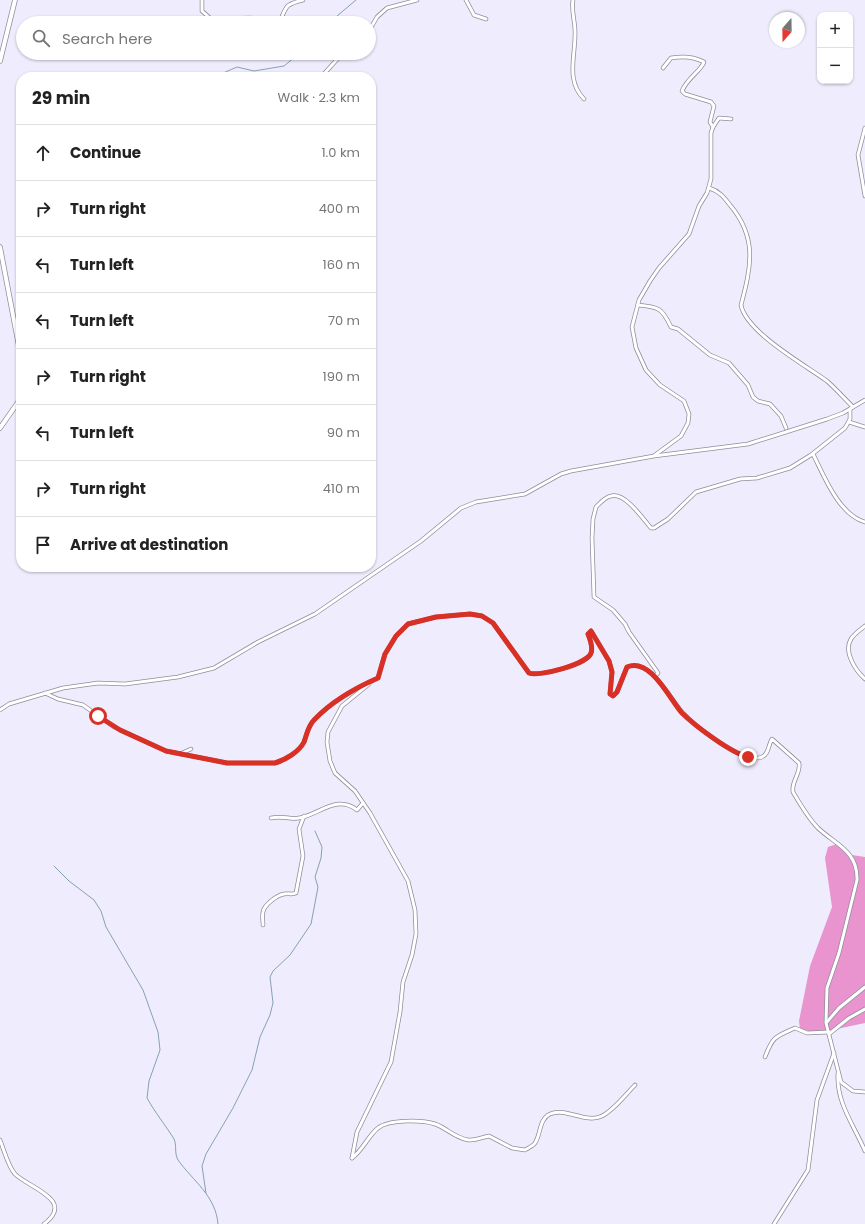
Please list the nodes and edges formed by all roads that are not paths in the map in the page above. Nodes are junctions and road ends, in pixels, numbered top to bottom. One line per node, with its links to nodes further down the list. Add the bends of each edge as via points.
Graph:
1 (16, 0): 11 (main road)
2 (202, 0): 7 (street, via 202,11)
3 (303, 0): 8 (street, via 285,7)
4 (417, 0): 9 (street, via 387,8)
5 (466, 0): 10 (street, via 474,15)
6 (573, 0): 17 (street, via 574,84)
7 (208, 16)
8 (282, 16)
9 (376, 19)
10 (486, 19)
11 (5, 41): 12 (street); 14 (main road)
12 (0, 43)
13 (336, 60): 16 (street)
14 (0, 61)
15 (663, 68): 19 (street, via 671,58 677,57 691,57 704,62 687,80 682,91 713,104 710,122)
16 (325, 72)
17 (584, 99)
18 (731, 119): 19 (street, via 719,118)
19 (713, 127): 21 (street)
20 (865, 128): 22 (street, via 858,155)
21 (709, 188): 25 (street, via 689,234 659,268); 29 (street, via 721,194 742,219 748,238 750,258 741,306 743,311 762,336 826,380)
22 (865, 196)
23 (0, 247): 24 (main road)
24 (0, 250): 26 (main road)
25 (638, 305): 33 (street, via 655,306 663,311 671,327 678,329 710,354 729,363 748,385 753,397 770,404 781,416); 35 (street, via 632,335 646,370 660,385 684,401 689,414 688,423 681,436)
26 (16, 332)
27 (865, 400): 29 (street)
28 (16, 405): 32 (main road)
29 (851, 408): 30 (street); 35 (street, via 827,419 748,444)
30 (849, 422): 31 (street); 34 (street)
31 (865, 427)
32 (0, 428)
33 (786, 428)
34 (813, 454): 36 (street, via 838,503); 38 (street, via 790,468 696,492 668,519 654,528 651,528 628,502 618,496 611,496 596,507 592,519 594,597 613,610 625,624 658,673)
35 (654, 456): 41 (street, via 571,471 525,494 470,503 452,514 422,541 315,614 258,642 214,668 178,677 125,684 98,683)
36 (865, 522)
37 (865, 626): 39 (street, via 850,640 848,649 857,670)
38 (655, 676): 40 (street, via 636,666 627,667 617,692 611,696 612,672 609,661 591,631 588,634 592,651 589,656 578,663 533,675 493,623 482,616 470,614 436,617 408,624 396,636 385,654 378,678); 51 (street, via 681,712 734,752 754,759 762,757 772,739 797,761 800,767 792,787 798,800 818,827 845,849 856,864 857,880 827,988)
39 (865, 679)
40 (372, 681): 44 (street, via 334,702 312,721 302,746 281,762 232,764); 45 (street, via 342,706 327,737 332,768 355,791)
41 (45, 693): 42 (street, via 9,704); 44 (street, via 83,706 120,730)
42 (0, 710)
43 (191, 749): 44 (street)
44 (178, 754)
45 (362, 803): 46 (street, via 357,810 348,806 330,805); 56 (street, via 408,881 415,910 414,943 403,982 394,1054 357,1132 352,1158 378,1128 390,1122 402,1121 435,1124 451,1134 471,1140 489,1136 512,1148 525,1150 535,1143 543,1121 549,1114 562,1112 600,1117)
46 (304, 816): 47 (street); 48 (street, via 299,829 303,856 296,893 283,894 267,905 263,911)
47 (271, 818)
48 (263, 925)
49 (865, 987): 51 (street, via 839,1008)
50 (865, 1009): 52 (street)
51 (826, 1023): 52 (street)
52 (829, 1033): 53 (street); 54 (street, via 807,1033 795,1028 771,1041)
53 (834, 1053): 55 (street); 61 (street, via 817,1100 808,1170)
54 (765, 1057)
55 (838, 1070): 57 (street, via 841,1082 846,1088); 59 (street, via 837,1080 847,1117)
56 (635, 1085)
57 (865, 1092)
58 (0, 1140): 60 (street, via 14,1173 55,1203 52,1218)
59 (865, 1151)
60 (44, 1224)
61 (774, 1224)

